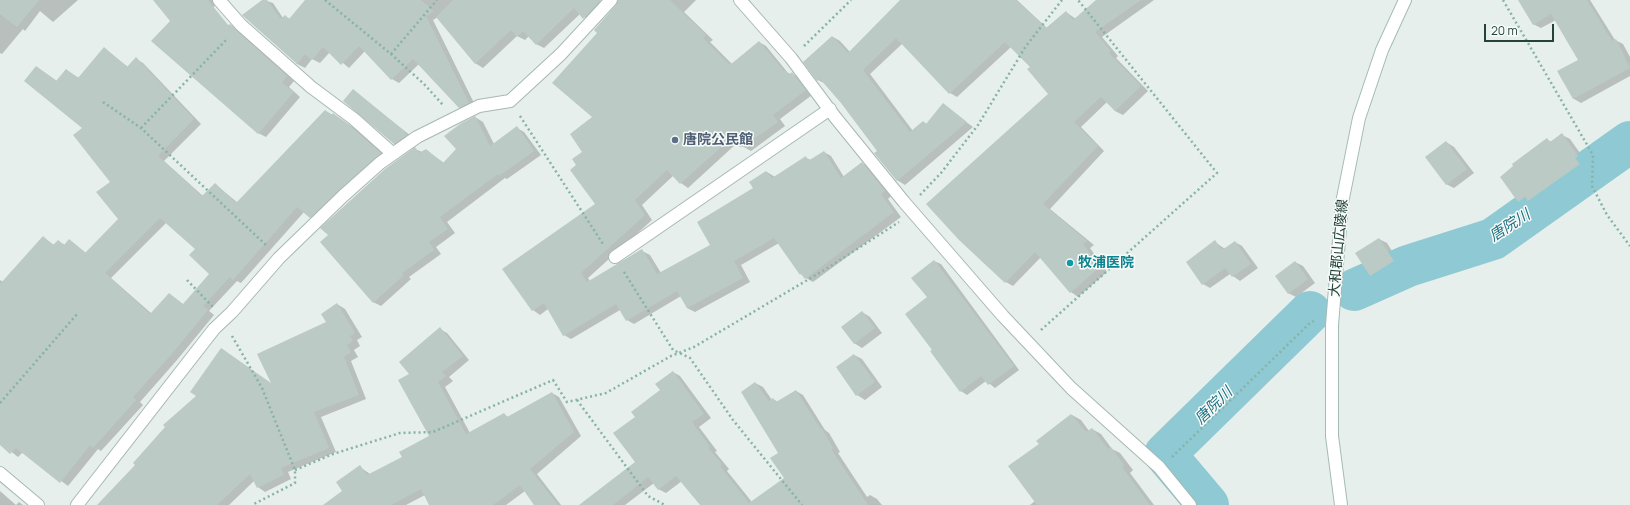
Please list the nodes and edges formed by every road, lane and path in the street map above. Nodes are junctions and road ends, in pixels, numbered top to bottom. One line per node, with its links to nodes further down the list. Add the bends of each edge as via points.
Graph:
1 (219, 0): 11 (street)
2 (324, 0): 12 (path)
3 (437, 0): 12 (path)
4 (611, 0): 14 (street, via 561,54)
5 (740, 0): 13 (street)
6 (851, 0): 13 (path)
7 (1062, 0): 20 (path, via 1026,46 978,125 941,173 914,201)
8 (1078, 0): 28 (path, via 1217,173)
9 (1405, 0): 26 (street, 大和郡山広陵線, via 1382,50 1359,118 1342,203)
10 (1504, 0): 21 (path, via 1593,155 1592,186 1607,215)
11 (241, 25): 18 (path); 19 (street)
12 (391, 54): 17 (path, via 424,84)
13 (791, 58): 16 (street)
14 (510, 101): 17 (street, via 479,106); 22 (path, via 606,248)
15 (103, 102): 18 (path)
16 (830, 109): 20 (street); 22 (street)
17 (453, 118): 19 (street)
18 (141, 128): 23 (path)
19 (392, 154): 23 (street)
20 (911, 209): 28 (street); 29 (path, via 907,216 826,269)
21 (1630, 246)
22 (615, 257): 29 (path, via 673,350)
23 (279, 258): 27 (street)
24 (186, 280): 27 (path, via 216,309)
25 (78, 313): 31 (path)
26 (1333, 313): 32 (path, via 1310,323); 41 (street, 大和郡山広陵線, via 1332,436)
27 (223, 321): 33 (path, via 262,388); 36 (street, via 214,329)
28 (1027, 342): 32 (street, via 1071,388)
29 (680, 353): 30 (path, via 606,394); 39 (path, via 690,358 733,420)
30 (577, 400): 33 (path, via 567,402 553,380 433,432 400,433 333,454); 38 (path, via 648,496)
31 (0, 404)
32 (1160, 469): 40 (street)
33 (295, 470): 37 (path, via 295,483)
34 (0, 473): 35 (street)
35 (38, 505)
36 (77, 505)
37 (252, 505)
38 (666, 505)
39 (802, 505)
40 (1190, 505)
41 (1341, 505)

